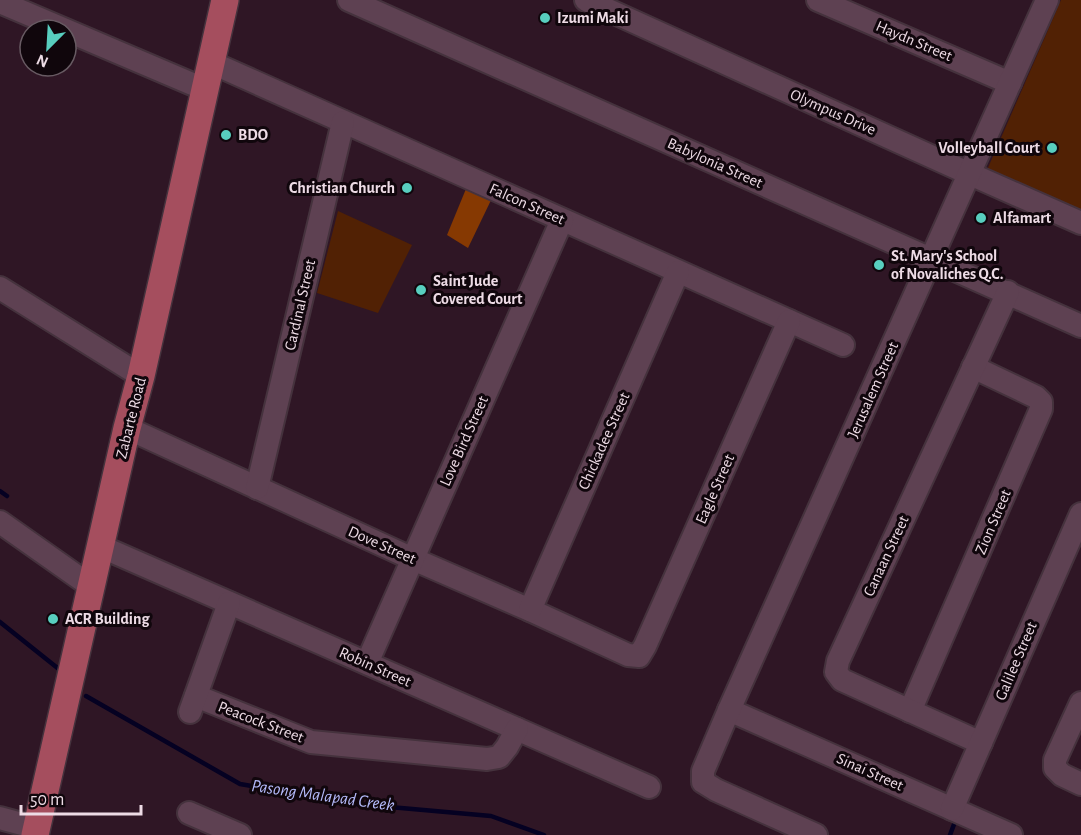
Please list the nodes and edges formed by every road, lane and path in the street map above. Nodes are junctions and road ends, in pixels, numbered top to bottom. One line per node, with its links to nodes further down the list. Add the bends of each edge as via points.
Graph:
1 (225, 0): 7 (main road, Zabarte Road)
2 (349, 0): 14 (street, Babylonia Street)
3 (586, 0): 11 (street, Olympus Drive)
4 (818, 0): 8 (street, Haydn Street)
5 (1044, 1): 8 (street, Jerusalem Street)
6 (0, 2): 9 (street)
7 (210, 62): 9 (main road, Zabarte Road); 10 (street, Falcon Street)
8 (1010, 83): 11 (street, Jerusalem Street)
9 (204, 89): 22 (main road, Zabarte Road)
10 (343, 122): 12 (street, Falcon Street); 24 (street, Cardinal Street)
11 (970, 174): 13 (street, Olympus Drive); 14 (street, Jerusalem Street)
12 (562, 220): 15 (street, Falcon Street); 28 (street, Love Bird Street)
13 (1081, 223)
14 (931, 259): 17 (street, Babylonia Street); 35 (street, Jerusalem Street)
15 (678, 272): 18 (street, Falcon Street); 31 (street, Chickadee Street)
16 (0, 288): 22 (street)
17 (1008, 292): 19 (street, Babylonia Street); 21 (street, Canaan Street)
18 (789, 321): 20 (street, Falcon Street); 32 (street, Eagle Street)
19 (1081, 326)
20 (843, 345)
21 (973, 367): 36 (street, Zion Street, via 1036,396 1041,409); 36 (street, Canaan Street, via 838,661 836,672 842,680)
22 (141, 376): 23 (main road, Zabarte Road)
23 (127, 428): 24 (street, Dove Street); 27 (main road, Zabarte Road)
24 (257, 488): 28 (street, Dove Street)
25 (1081, 514): 38 (street, Galilee Street)
26 (0, 522): 29 (street)
27 (102, 547): 29 (main road, Zabarte Road); 30 (street, Robin Street)
28 (413, 559): 31 (street, Dove Street); 33 (street, Love Bird Street)
29 (92, 588): 44 (main road, Zabarte Road)
30 (229, 603): 33 (street, Robin Street); 37 (street, Peacock Street, via 193,704 310,742 487,759 499,757)
31 (530, 610): 32 (street, Dove Street, via 628,655)
32 (639, 656)
33 (367, 663): 37 (street, Robin Street)
34 (1081, 704): 39 (street, via 1055,768)
35 (729, 710): 41 (street, Sinai Street); 46 (street, Jerusalem Street, via 703,782)
36 (910, 711): 38 (street, Canaan Street)
37 (517, 729): 40 (street, Robin Street)
38 (981, 743): 41 (street, Galilee Street)
39 (1081, 784)
40 (649, 787)
41 (952, 809): 47 (street, Sinai Street)
42 (189, 813): 45 (street)
43 (0, 818): 44 (street)
44 (36, 832)
45 (240, 835)
46 (816, 835)
47 (1011, 835)

